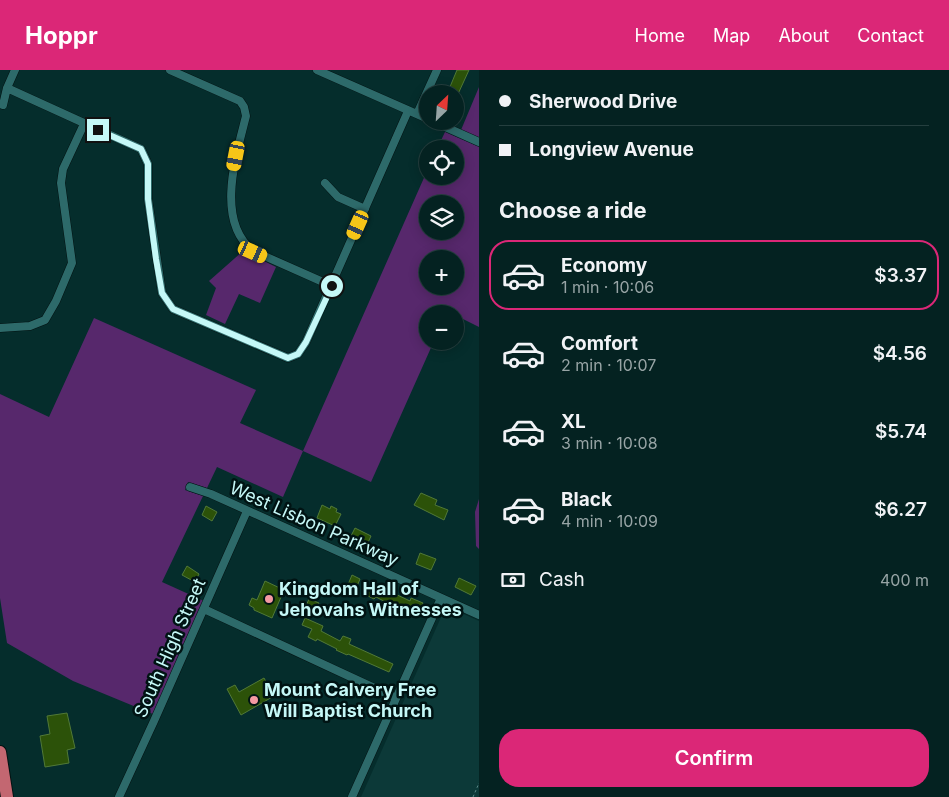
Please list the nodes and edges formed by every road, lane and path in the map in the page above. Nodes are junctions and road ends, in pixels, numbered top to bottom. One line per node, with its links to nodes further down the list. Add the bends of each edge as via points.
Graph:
1 (15, 70): 5 (street)
2 (170, 70): 14 (street, via 240,101 244,107 246,116 230,188 239,237 253,252)
3 (317, 70): 7 (street)
4 (437, 70): 8 (street)
5 (7, 88): 6 (street); 9 (street)
6 (3, 105)
7 (408, 111): 8 (street); 13 (street)
8 (417, 114)
9 (84, 124): 14 (street, via 141,149 148,164 148,199 162,293 173,309 288,358 298,354 306,342); 15 (street, via 62,169 60,183 72,263 45,320 30,326)
10 (452, 130): 11 (street)
11 (479, 142)
12 (325, 183): 13 (street, via 338,197)
13 (365, 209): 14 (street)
14 (332, 286)
15 (0, 328)
16 (190, 487): 17 (street, West Lisbon Parkway)
17 (247, 511): 18 (street, West Lisbon Parkway); 19 (street, South High Street)
18 (441, 598): 20 (street, West Lisbon Parkway); 21 (street)
19 (204, 610): 21 (street); 25 (street, South High Street)
20 (479, 615)
21 (396, 698): 26 (street)
22 (0, 752): 24 (highway)
23 (479, 783): 27 (path)
24 (7, 797)
25 (119, 797)
26 (352, 797)
27 (473, 797)

